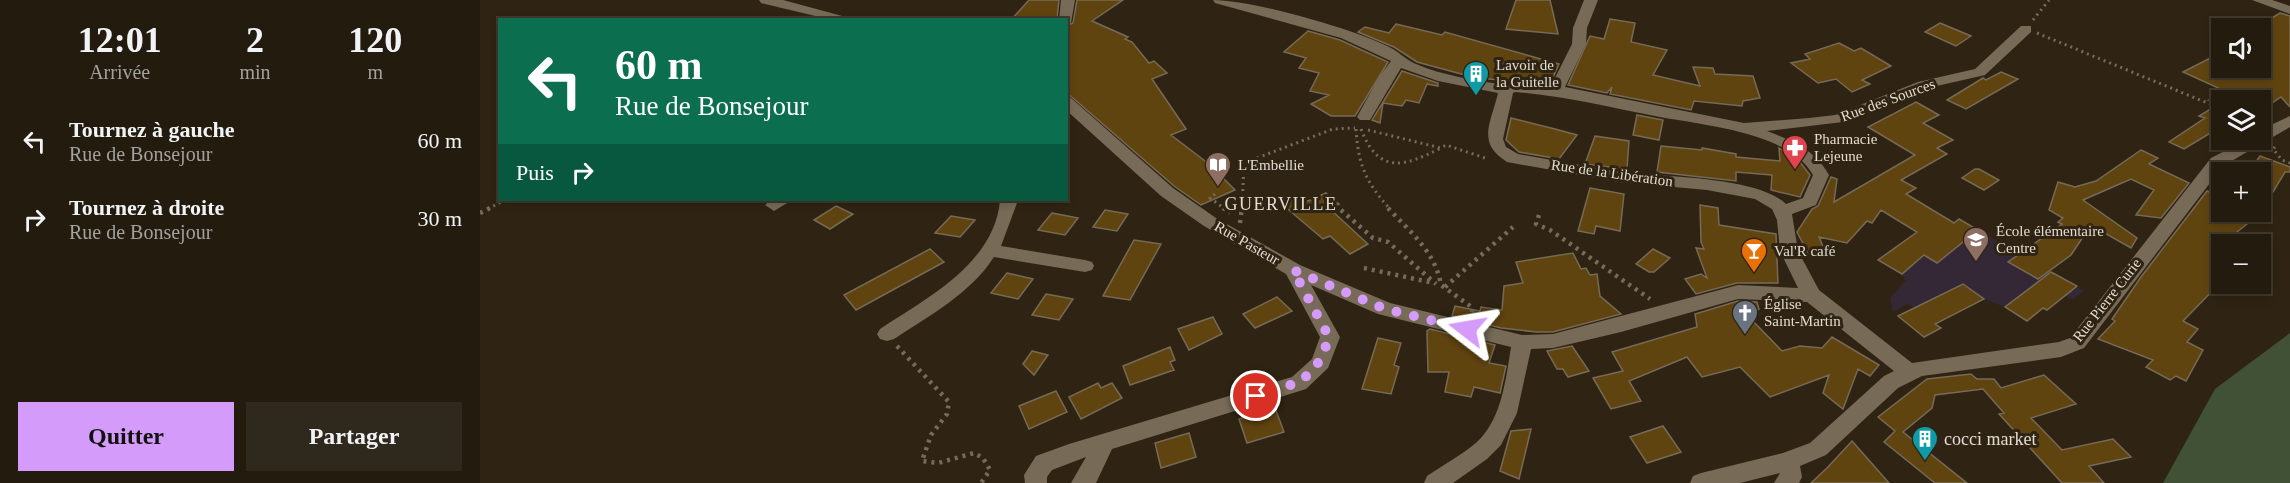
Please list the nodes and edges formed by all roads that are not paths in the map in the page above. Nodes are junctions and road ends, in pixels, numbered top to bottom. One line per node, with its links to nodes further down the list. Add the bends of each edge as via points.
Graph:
1 (1068, 0): 8 (street)
2 (1220, 0): 10 (street, via 1346,35 1388,51)
3 (1591, 0): 12 (street, via 1580,28 1579,44)
4 (2259, 0): 6 (street)
5 (774, 1): 7 (street)
6 (2290, 10)
7 (840, 18)
8 (1066, 18)
9 (2026, 29): 16 (street, Rue des Sources, via 1980,72 1923,85 1838,119)
10 (1400, 60): 11 (street, via 1443,78); 15 (street, via 1386,77)
11 (1506, 90): 12 (street); 20 (street, Rue de la Libération, via 1495,139 1499,150 1513,158 1618,177 1707,185 1760,195)
12 (1556, 90): 16 (street, Rue des Sources)
13 (1068, 103): 23 (street, Rue Pasteur, via 1167,192 1240,230)
14 (2290, 121): 17 (street, Rue Pierre Curie)
15 (1361, 125)
16 (1744, 128): 20 (street, via 1793,148 1817,164 1821,175 1810,201)
17 (2271, 131)
18 (2238, 150): 27 (street, Rue Pierre Curie, via 2207,173 2077,343 2061,349)
19 (1008, 201): 21 (street, via 999,234)
20 (1782, 212): 24 (street, via 1789,251)
21 (990, 250): 22 (street); 25 (street, via 940,298)
22 (1085, 266)
23 (1293, 270): 26 (street, Rue Pasteur, via 1385,309); 28 (street, via 1329,337 1321,363 1299,383)
24 (1812, 295): 26 (street, Rue Pasteur, via 1738,292 1553,341); 27 (street)
25 (887, 334)
26 (1522, 342): 32 (street, via 1515,382 1499,428 1487,446)
27 (1910, 373): 29 (street, via 1891,382 1818,449)
28 (1104, 442): 30 (street, via 1044,463 1035,475); 31 (street)
29 (1785, 473): 33 (street)
30 (1035, 483)
31 (1082, 483)
32 (1435, 483)
33 (1701, 483)

